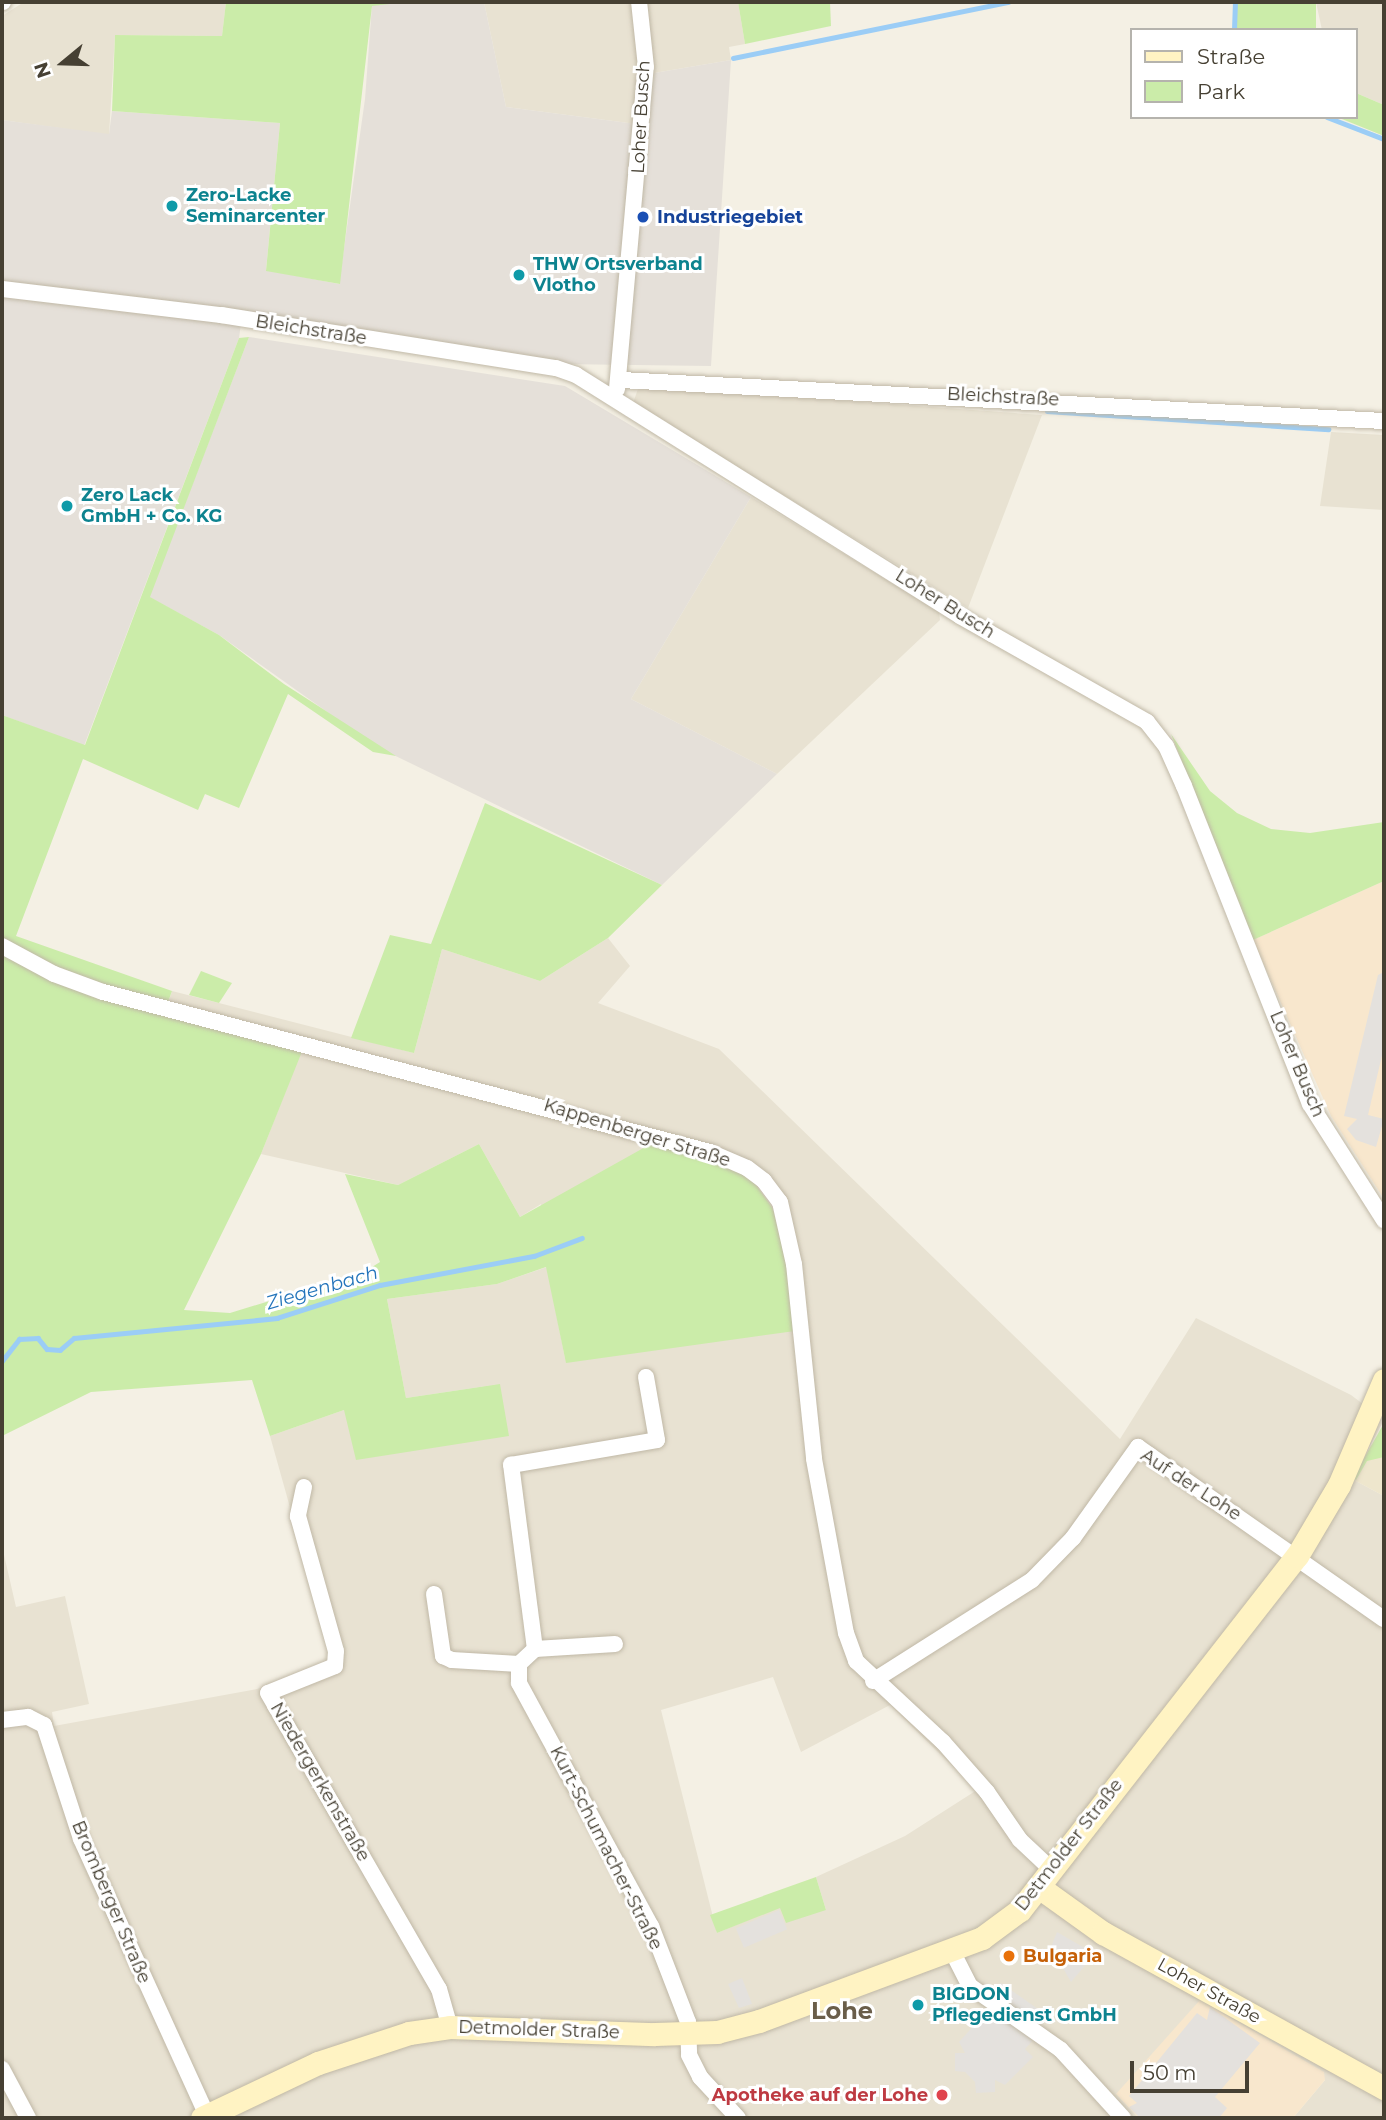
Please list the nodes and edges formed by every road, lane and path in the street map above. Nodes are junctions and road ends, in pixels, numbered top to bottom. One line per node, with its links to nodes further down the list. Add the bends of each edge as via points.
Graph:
1 (639, 2): 3 (street, Loher Busch, via 646,67)
2 (2, 289): 4 (street, Bleichstraße, via 221,315 556,368)
3 (621, 380): 4 (street, Loher Busch); 5 (street, Bleichstraße, via 677,379)
4 (614, 396): 7 (street, Loher Busch, via 960,616 1110,698 1154,730 1184,786 1310,1104)
5 (1384, 421)
6 (2, 946): 17 (street, Kappenberger Straße, via 54,974 103,992 684,1144 732,1160 764,1181 780,1202 794,1264 814,1459 846,1633 856,1661)
7 (1384, 1220)
8 (646, 1377): 15 (street, via 657,1440 510,1465)
9 (1384, 1380): 11 (main road, Detmolder Straße, via 1339,1485)
10 (304, 1487): 21 (street, Niedergerkenstraße, via 298,1516 336,1651 335,1666 268,1693 439,1989)
11 (1297, 1556): 13 (street); 17 (street, Auf der Lohe, via 1138,1447 1073,1538 1032,1580); 19 (main road, Detmolder Straße)
12 (434, 1594): 16 (street, via 443,1656)
13 (1384, 1619)
14 (615, 1644): 15 (street)
15 (536, 1649): 16 (street)
16 (519, 1664): 22 (street, Kurt-Schumacher-Straße, via 519,1683 651,1926 688,2022)
17 (873, 1681): 19 (street, Kappenberger Straße, via 943,1742 987,1792)
18 (2, 1720): 26 (street, Bromberger Straße, via 28,1717 44,1725 87,1851)
19 (1045, 1879): 20 (main road, Detmolder Straße, via 999,1927); 24 (main road, Loher Straße, via 1103,1933)
20 (952, 1951): 22 (main road, Detmolder Straße, via 759,2021); 28 (street, via 970,1986 1061,2050)
21 (450, 2027): 22 (main road, Detmolder Straße); 26 (main road, Detmolder Straße, via 409,2033 318,2063)
22 (688, 2035): 27 (street, Kurt-Schumacher-Straße, via 689,2055 700,2077)
23 (2, 2069): 25 (street)
24 (1384, 2088)
25 (28, 2118)
26 (206, 2118)
27 (738, 2118)
28 (1124, 2118)

